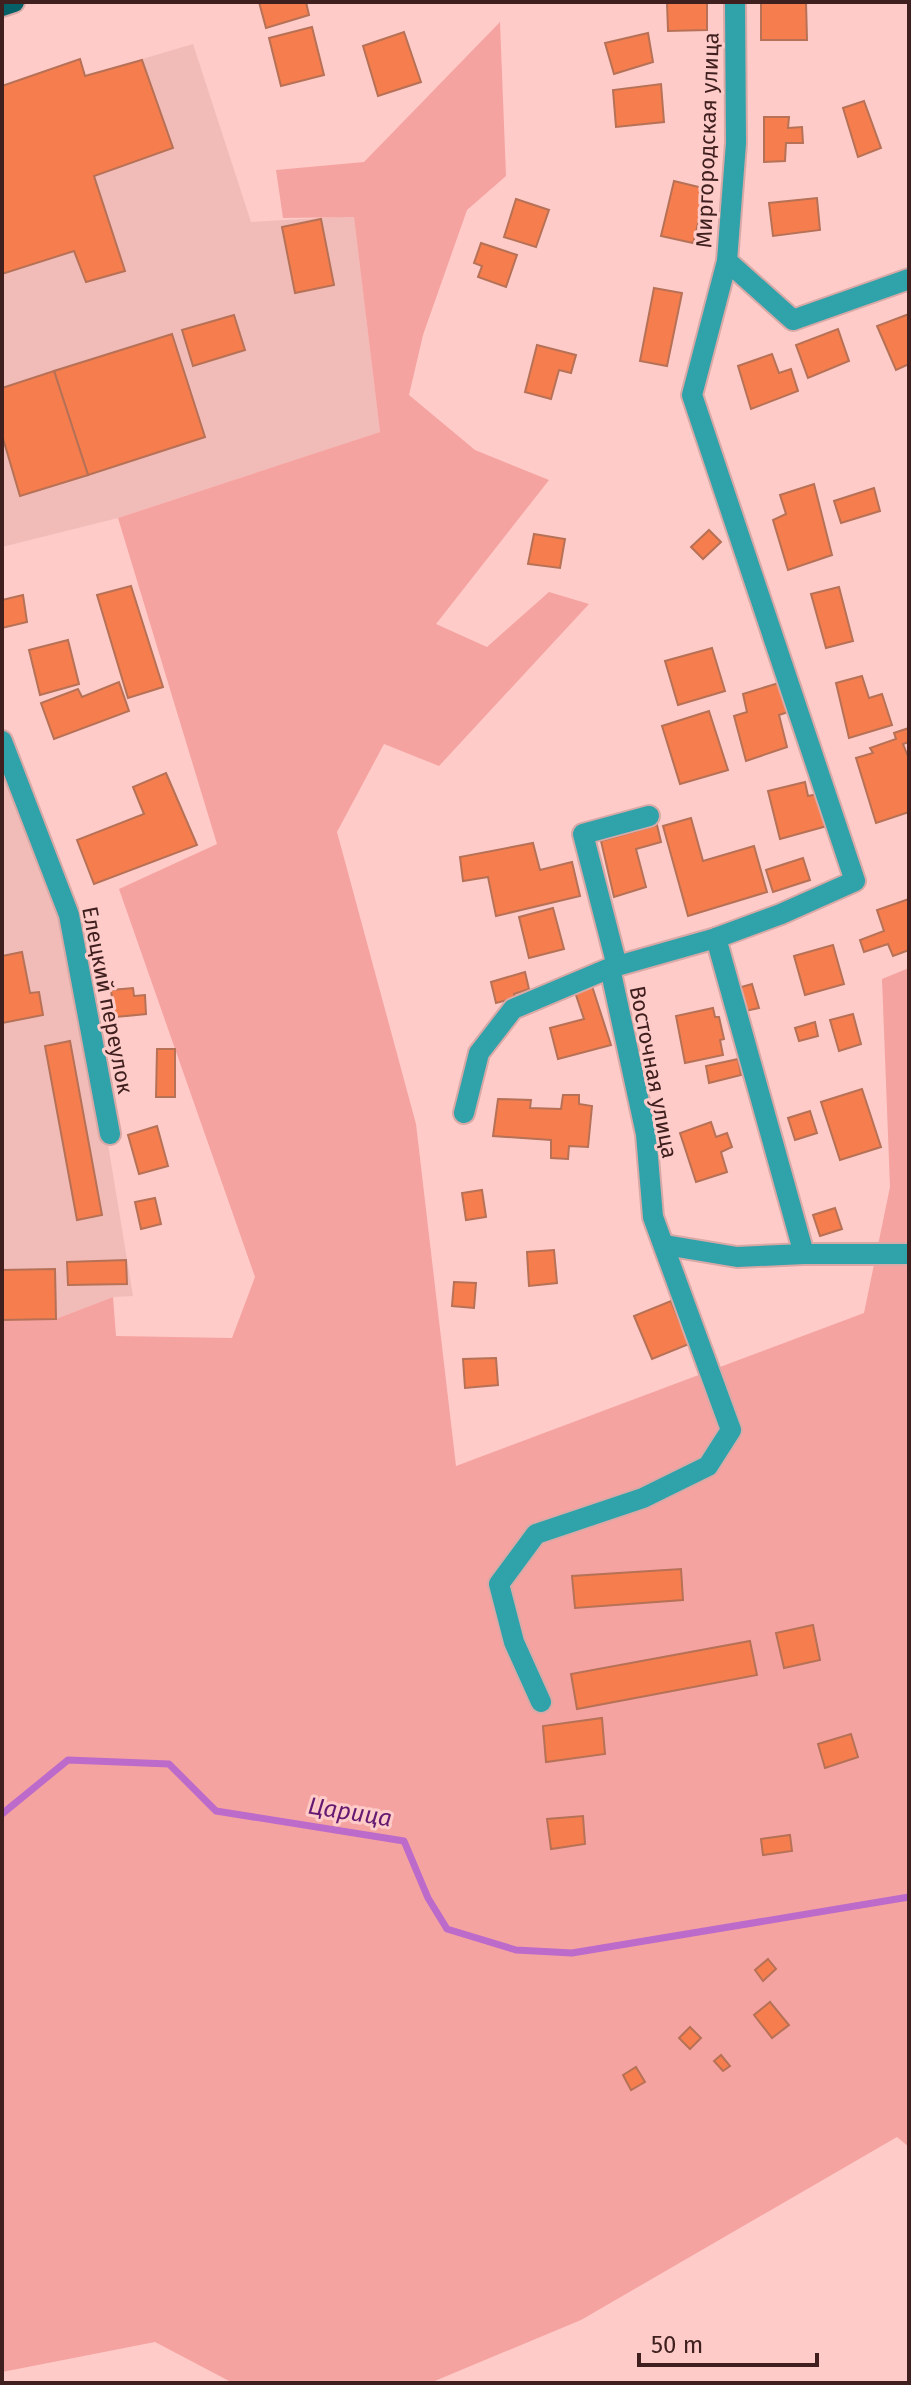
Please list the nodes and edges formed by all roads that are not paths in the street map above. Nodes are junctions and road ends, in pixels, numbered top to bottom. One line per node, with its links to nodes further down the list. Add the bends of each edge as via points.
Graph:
1 (14, 2): 3 (main road)
2 (735, 2): 4 (street, Миргородская улица, via 736,143)
3 (2, 6)
4 (727, 261): 5 (street, Миргородская улица, via 793,320); 8 (street, Восточная улица, via 692,395 855,881)
5 (909, 279)
6 (2, 741): 11 (street, Елецкий переулок, via 69,915)
7 (649, 816): 9 (street, via 583,834)
8 (716, 938): 9 (street, Восточная улица); 13 (street)
9 (614, 967): 10 (street, via 513,1009 479,1053); 12 (street, Восточная улица, via 646,1134 653,1217)
10 (464, 1113)
11 (110, 1134)
12 (665, 1245): 13 (street, via 737,1257); 15 (street, Восточная улица, via 731,1430 708,1466 643,1498 536,1534 499,1584 514,1642)
13 (804, 1254): 14 (street)
14 (909, 1254)
15 (541, 1702)

